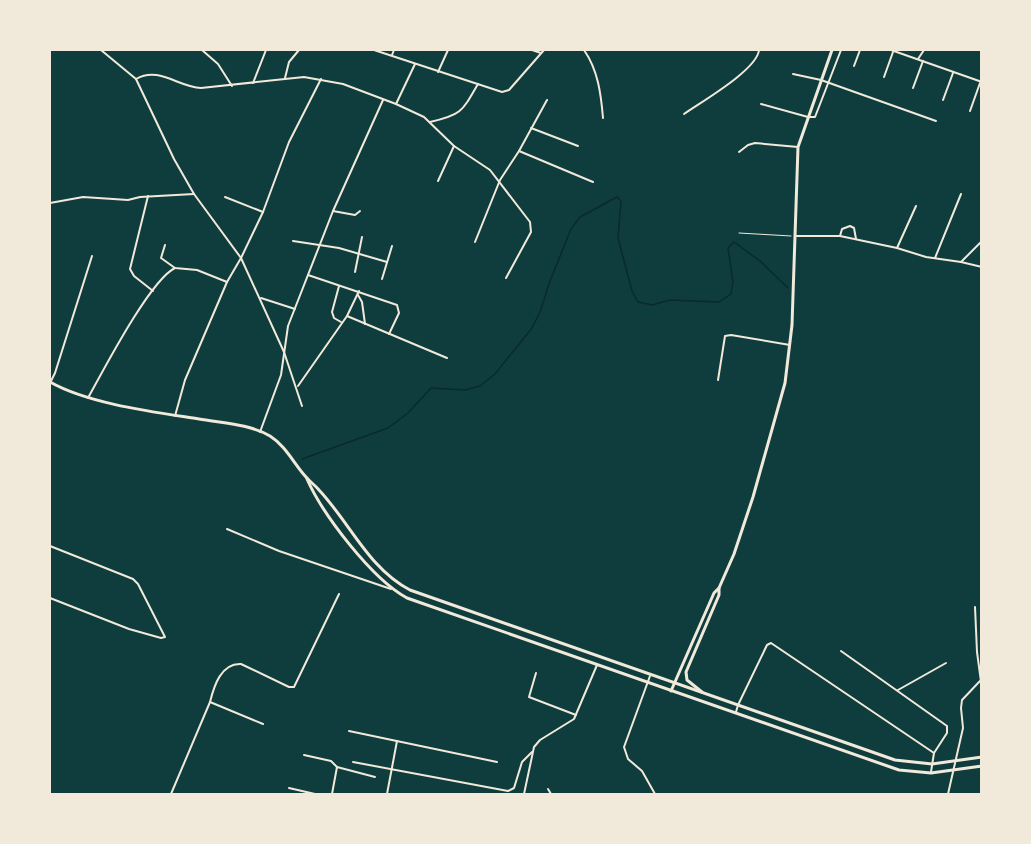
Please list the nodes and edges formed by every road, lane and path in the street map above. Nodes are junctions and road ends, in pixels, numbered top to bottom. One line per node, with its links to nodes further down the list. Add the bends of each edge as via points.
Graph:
1 (101, 50): 27 (street)
2 (202, 50): 35 (street, via 218,64)
3 (266, 50): 32 (street)
4 (299, 50): 28 (street, via 289,62)
5 (374, 50): 18 (street)
6 (394, 50): 18 (street)
7 (448, 50): 23 (street)
8 (532, 50): 17 (street)
9 (544, 50): 17 (street)
10 (584, 50): 45 (street, via 600,90)
11 (759, 50): 43 (street, via 754,60 728,84)
12 (832, 50): 30 (main road)
13 (841, 50): 33 (street)
14 (860, 50): 22 (street)
15 (892, 50): 19 (street); 26 (street)
16 (924, 50): 19 (street)
17 (541, 53): 34 (street, via 505,92)
18 (392, 56): 21 (street)
19 (918, 59): 20 (street)
20 (923, 61): 24 (street); 36 (street)
21 (415, 64): 23 (street); 40 (street)
22 (854, 66)
23 (438, 72): 34 (street)
24 (953, 73): 31 (street); 39 (street)
25 (793, 74): 30 (street)
26 (884, 77)
27 (135, 78): 35 (street, via 153,74 194,88); 57 (street)
28 (285, 78): 29 (street); 32 (street)
29 (321, 79): 37 (street); 65 (street, via 287,145)
30 (821, 80): 33 (street); 44 (main road)
31 (981, 82): 42 (street)
32 (253, 83): 35 (street)
33 (829, 83): 44 (street, via 818,113); 46 (street)
34 (477, 84): 47 (street, via 458,114)
35 (232, 86)
36 (913, 88)
37 (383, 100): 40 (street); 63 (street)
38 (547, 100): 48 (street)
39 (943, 100)
40 (396, 104): 47 (street)
41 (761, 104): 44 (street)
42 (970, 111)
43 (684, 114)
44 (808, 117): 51 (main road)
45 (603, 118)
46 (936, 121)
47 (430, 122): 49 (street)
48 (531, 128): 50 (street); 52 (street)
49 (454, 146): 54 (street); 55 (street)
50 (578, 146)
51 (798, 147): 53 (street, via 755,143); 67 (main road)
52 (519, 152): 54 (street); 56 (street)
53 (739, 152)
54 (500, 180): 73 (street); 88 (street, via 532,226)
55 (438, 181)
56 (593, 182)
57 (194, 194): 59 (street); 80 (street)
58 (961, 194): 81 (street)
59 (148, 196): 61 (street, via 128,200 83,197); 92 (street, via 130,269)
60 (225, 196): 65 (street)
61 (51, 203)
62 (916, 206): 77 (street)
63 (333, 211): 64 (street, via 352,215); 75 (street)
64 (360, 211)
65 (263, 212): 80 (street)
66 (739, 233): 67 (path)
67 (795, 236): 68 (street); 100 (main road)
68 (840, 236): 70 (street); 70 (street, via 842,229 850,226)
69 (362, 237): 78 (street)
70 (856, 239): 77 (street)
71 (293, 241): 75 (street)
72 (981, 241): 83 (street)
73 (475, 242)
74 (165, 245): 85 (street, via 160,258)
75 (320, 245): 78 (street); 87 (street)
76 (392, 246): 82 (street)
77 (897, 248): 81 (street)
78 (359, 254): 82 (street); 86 (street)
79 (92, 256): 104 (street)
80 (241, 258): 90 (street); 94 (street)
81 (935, 258): 83 (street)
82 (387, 262): 89 (street)
83 (961, 262): 84 (street)
84 (981, 267)
85 (175, 268): 90 (street, via 197,270); 92 (street)
86 (355, 272)
87 (308, 275): 91 (street); 95 (street)
88 (506, 278)
89 (382, 279)
90 (227, 282): 108 (street, via 185,380)
91 (339, 285): 93 (street); 97 (street, via 332,312)
92 (153, 291): 106 (street)
93 (358, 293): 96 (street); 98 (street); 99 (street, via 398,306 399,313)
94 (261, 297): 95 (street); 101 (street)
95 (295, 309): 101 (street)
96 (347, 316): 97 (street); 98 (street)
97 (341, 322): 105 (street)
98 (365, 324): 99 (street)
99 (389, 334): 102 (street)
100 (790, 345): 103 (street, via 725,336); 113 (main road, via 779,405 753,497)
101 (284, 352): 105 (street); 109 (street, via 281,375)
102 (447, 358)
103 (718, 380)
104 (50, 382): 106 (main road)
105 (297, 387): 107 (street)
106 (88, 398): 108 (main road)
107 (302, 406)
108 (175, 416): 109 (main road)
109 (260, 432): 110 (main road, via 279,443)
110 (306, 477): 114 (main road, via 314,494 367,566); 123 (main road, via 377,564 403,586)
111 (227, 529): 114 (street)
112 (50, 546): 116 (street, via 133,579 164,638 129,630)
113 (719, 588): 121 (main road); 124 (main road)
114 (391, 589): 120 (main road)
115 (339, 594): 132 (street, via 294,687 241,664 231,665 214,687)
116 (50, 598)
117 (975, 607): 125 (street)
118 (841, 651): 129 (street)
119 (946, 663): 129 (street)
120 (597, 665): 126 (main road); 135 (street)
121 (678, 672): 124 (main road); 127 (main road)
122 (536, 673): 135 (street, via 529,697)
123 (651, 675): 126 (street); 127 (main road)
124 (686, 676): 131 (main road)
125 (980, 681): 128 (street); 143 (street, via 962,700 963,728)
126 (648, 683): 130 (main road); 161 (street, via 624,747 628,759 642,771)
127 (673, 683): 130 (main road); 131 (main road)
128 (981, 689)
129 (898, 690): 140 (street, via 948,727)
130 (671, 691): 134 (main road)
131 (703, 692): 133 (main road)
132 (210, 702): 136 (street); 155 (street)
133 (738, 705): 134 (street); 140 (street, via 771,643); 146 (main road, via 885,757)
134 (736, 713): 151 (main road, via 899,770)
135 (576, 715): 139 (street, via 540,740)
136 (262, 724)
137 (349, 731): 138 (street)
138 (397, 741): 145 (street); 149 (street)
139 (532, 752): 149 (street, via 524,758 514,788 508,791); 159 (street)
140 (934, 753): 146 (street)
141 (304, 755): 148 (street, via 331,761)
142 (981, 757): 143 (main road)
143 (956, 761): 146 (main road); 150 (street)
144 (353, 762): 149 (street)
145 (497, 762)
146 (932, 765): 151 (street)
147 (981, 766): 150 (main road)
148 (337, 767): 152 (street); 157 (street)
149 (392, 769): 158 (street)
150 (955, 770): 151 (main road); 162 (street)
151 (931, 773)
152 (375, 777)
153 (290, 788): 156 (street)
154 (548, 789): 160 (street)
155 (171, 795)
156 (315, 795)
157 (332, 795)
158 (387, 795)
159 (524, 795)
160 (551, 795)
161 (655, 795)
162 (948, 795)

